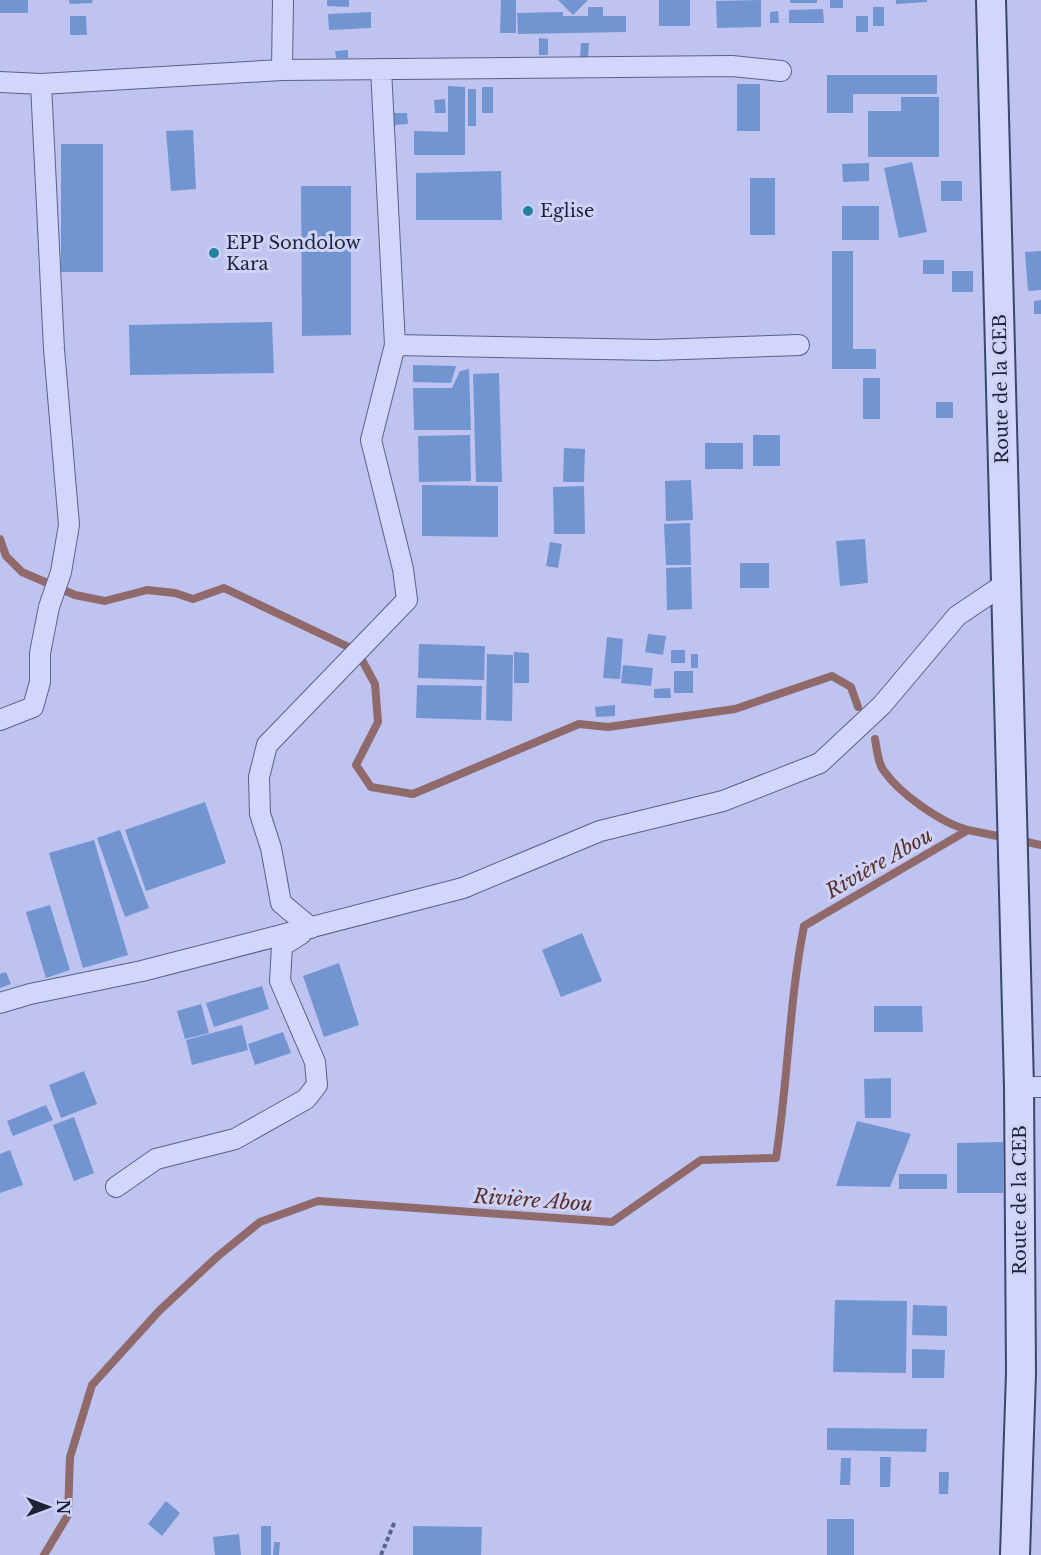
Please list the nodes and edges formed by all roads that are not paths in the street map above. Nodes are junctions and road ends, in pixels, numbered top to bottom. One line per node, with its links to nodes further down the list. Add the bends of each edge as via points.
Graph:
1 (283, 0): 4 (street)
2 (991, 0): 10 (main road, Route de la CEB)
3 (381, 69): 4 (street); 5 (street, via 732,66); 8 (street)
4 (282, 70): 7 (street)
5 (782, 71)
6 (0, 82): 7 (street)
7 (40, 84): 11 (street, via 54,349 69,525 61,572 49,607 33,707)
8 (395, 345): 9 (street, via 655,350); 12 (street, via 371,440 407,600 267,745 259,777 260,814 281,903)
9 (799, 345)
10 (1006, 584): 12 (street, via 957,616 882,705 820,763 723,801 600,831 463,888); 14 (main road, Route de la CEB, via 1013,846)
11 (0, 720)
12 (311, 928): 13 (street); 15 (street, via 282,946 280,981 315,1062 317,1085 306,1099 235,1139 156,1159)
13 (0, 1003)
14 (1030, 1087): 16 (main road, Route de la CEB)
15 (116, 1187)
16 (1031, 1373): 17 (main road, Route de la CEB)
17 (1015, 1555)

